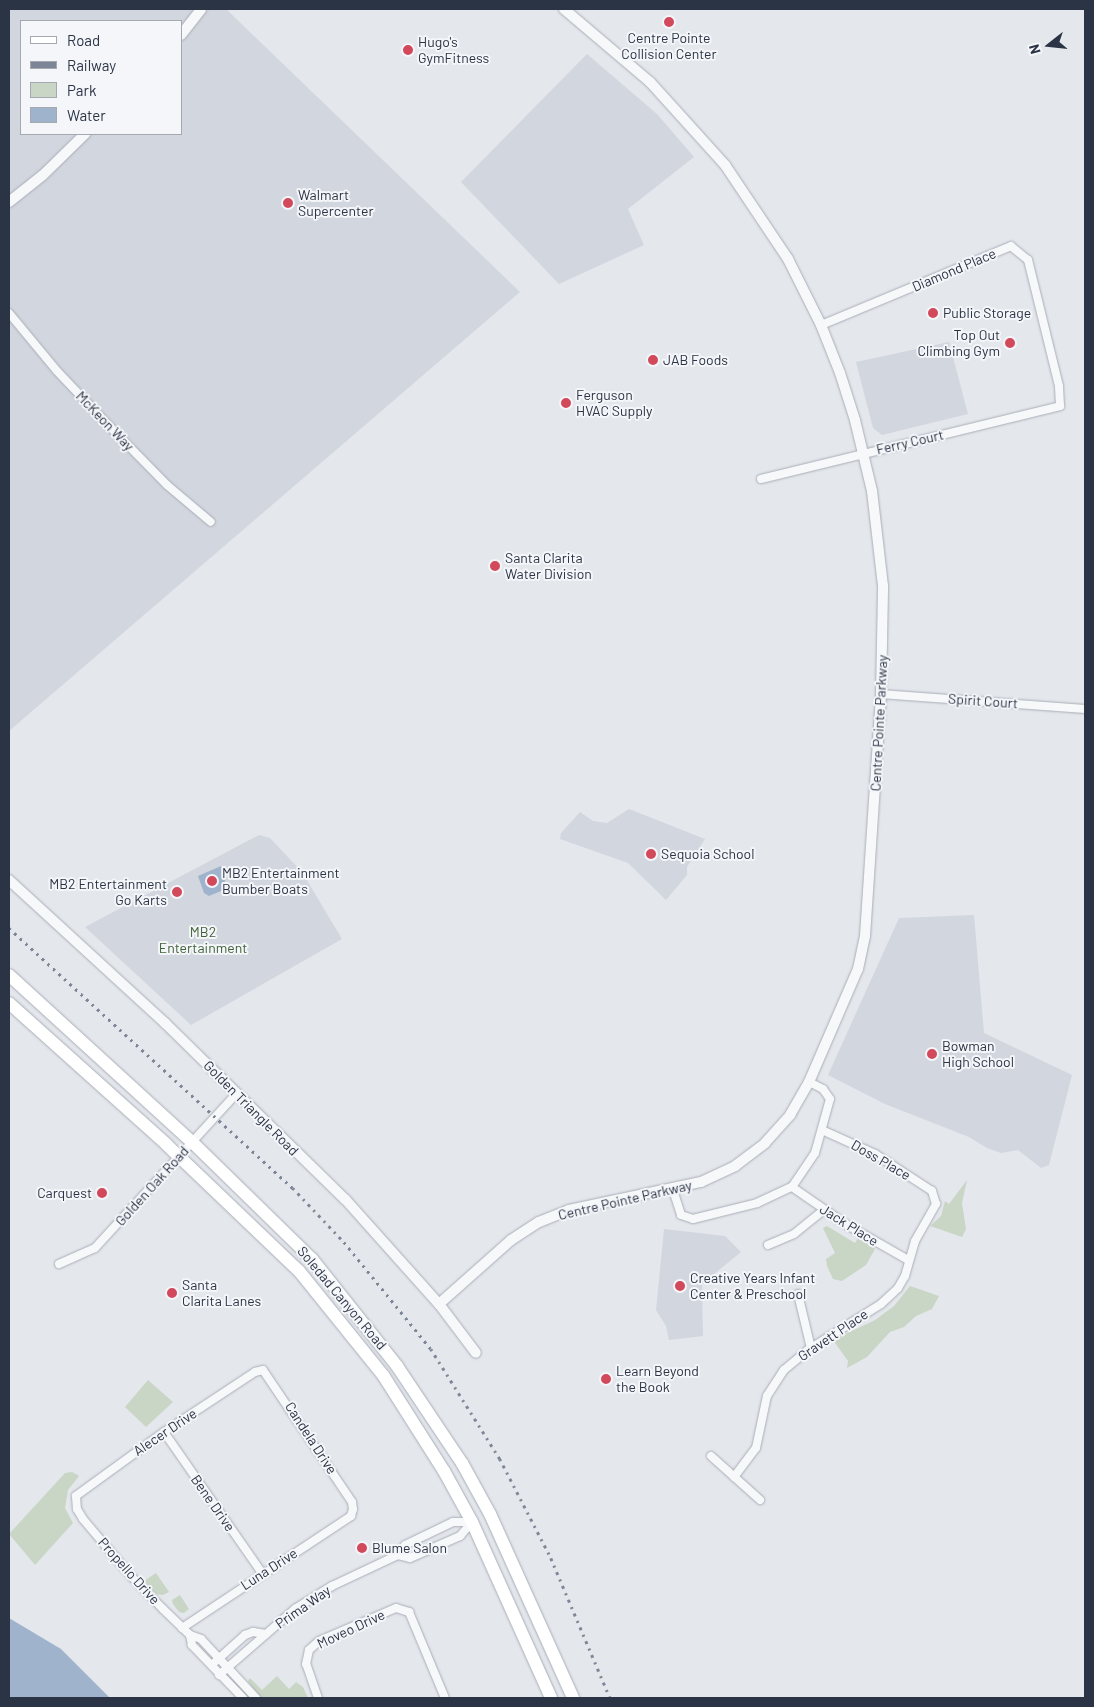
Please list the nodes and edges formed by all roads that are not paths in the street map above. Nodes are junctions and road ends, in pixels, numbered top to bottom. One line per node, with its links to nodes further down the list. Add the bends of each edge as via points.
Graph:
1 (201, 9): 3 (street)
2 (564, 9): 7 (street, Centre Pointe Parkway, via 650,82 725,165 779,244)
3 (182, 34)
4 (84, 135): 5 (street, via 43,175)
5 (9, 202)
6 (9, 312): 11 (street, McKeon Way, via 57,371 111,428 167,485)
7 (821, 326): 8 (street, Diamond Place, via 1011,246 1028,260); 9 (street, Centre Pointe Parkway, via 843,383)
8 (1060, 406): 9 (street, Ferry Court)
9 (864, 453): 10 (street, Ferry Court); 12 (street, Centre Pointe Parkway, via 876,518 883,586)
10 (761, 479)
11 (211, 522)
12 (881, 694): 13 (street, Spirit Court); 19 (street, Centre Pointe Parkway, via 862,953)
13 (1084, 709)
14 (9, 880): 20 (street, Golden Triangle Road, via 165,1023)
15 (9, 975): 17 (main road, Soledad Canyon Road)
16 (9, 986): 17 (main road)
17 (32, 996): 22 (main road, Soledad Canyon Road)
18 (9, 1003): 23 (main road, Soledad Canyon Road)
19 (809, 1082): 21 (street, via 824,1089 830,1099); 25 (street, Centre Pointe Parkway, via 784,1122 750,1155 718,1175)
20 (236, 1094): 22 (street, Golden Oak Road); 32 (street, Golden Triangle Road, via 344,1199)
21 (822, 1130): 24 (street, via 806,1171); 26 (street, Doss Place, via 875,1154)
22 (192, 1142): 23 (street, Golden Oak Road); 42 (main road, Soledad Canyon Road, via 312,1259 397,1366 462,1463)
23 (180, 1156): 30 (street, Golden Oak Road, via 95,1248); 43 (main road, Soledad Canyon Road, via 299,1270 383,1375 444,1470)
24 (792, 1187): 25 (street, via 757,1203 693,1219 681,1214); 27 (street, Jack Place)
25 (673, 1190): 32 (street, Centre Pointe Parkway, via 569,1210 539,1222 512,1240)
26 (935, 1196): 29 (street, Gravett Place, via 935,1209 920,1230)
27 (824, 1210): 28 (street, via 800,1230); 29 (street, Jack Place)
28 (768, 1245)
29 (908, 1260): 33 (street, Gravett Place, via 905,1276 898,1288 880,1304)
30 (59, 1264)
31 (798, 1294): 33 (street)
32 (439, 1304): 34 (street, Golden Triangle Road)
33 (811, 1348): 38 (street, Gravett Place, via 777,1379 767,1396 756,1448)
34 (476, 1353)
35 (263, 1370): 36 (street, Alecer Drive, via 255,1372); 41 (street, Candela Drive, via 352,1502)
36 (164, 1432): 40 (street, Alecer Drive, via 80,1491); 45 (street, Bene Drive)
37 (710, 1456): 38 (street)
38 (734, 1477): 39 (street)
39 (760, 1500)
40 (75, 1502): 46 (street, Propello Drive, via 83,1519 102,1542)
41 (353, 1510): 45 (street, Luna Drive, via 351,1516)
42 (490, 1514): 43 (main road); 58 (main road, Soledad Canyon Road)
43 (472, 1522): 44 (street, Prima Way, via 453,1522 404,1545); 44 (street, Prima Way, via 460,1536 410,1558); 57 (main road, Soledad Canyon Road)
44 (398, 1555): 47 (street, Prima Way, via 332,1586 295,1609)
45 (262, 1573): 46 (street, Luna Drive)
46 (182, 1628): 48 (street, Propello Drive)
47 (266, 1634): 49 (street, via 253,1632 245,1635); 51 (street, Prima Way)
48 (190, 1636): 49 (street, Propello Drive, via 201,1639); 50 (street, Propello Drive, via 192,1645)
49 (220, 1658): 50 (street); 51 (street, Propello Drive)
50 (211, 1666): 52 (street, Propello Drive)
51 (228, 1667): 52 (street, Prima Way); 54 (street, Propello Drive)
52 (219, 1675): 53 (street, Propello Drive)
53 (243, 1698)
54 (256, 1698)
55 (318, 1698): 56 (street, Moveo Drive, via 306,1664 309,1650 319,1641 396,1608 409,1612)
56 (445, 1698)
57 (551, 1698)
58 (573, 1698)

